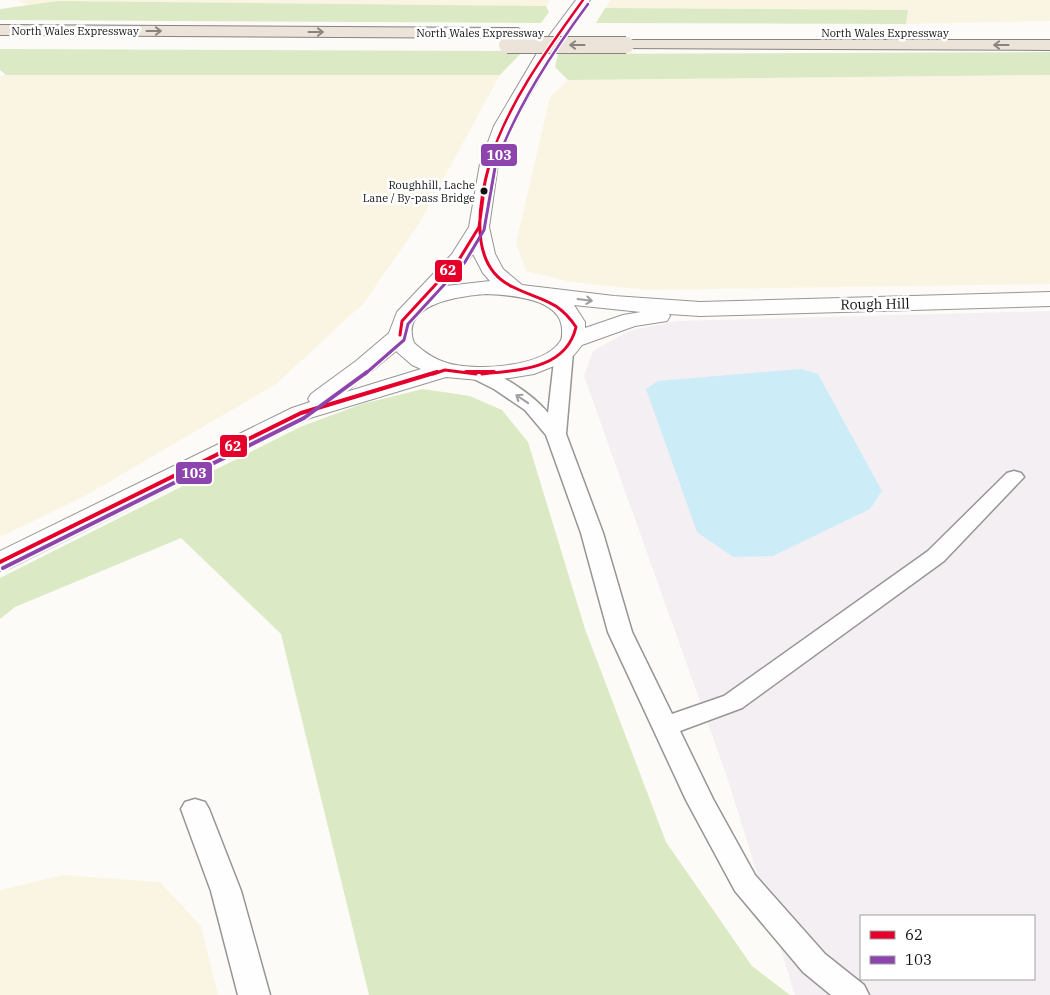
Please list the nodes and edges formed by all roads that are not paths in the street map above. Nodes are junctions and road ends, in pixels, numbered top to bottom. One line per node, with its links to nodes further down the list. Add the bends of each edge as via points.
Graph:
1 (584, 0): 8 (street, via 548,48 503,126 489,164)
2 (0, 30): 4 (highway, North Wales Expressway, one-way to 4)
3 (1050, 32): 5 (highway, North Wales Expressway)
4 (513, 39): 5 (highway, North Wales Expressway, bridge); 6 (highway, North Wales Expressway)
5 (629, 39): 7 (highway, North Wales Expressway, one-way to 5)
6 (0, 42)
7 (1050, 45)
8 (479, 227): 9 (street, via 484,254 494,272); 11 (street, via 460,258)
9 (525, 292): 11 (street, Rough Hill, via 486,287 458,290 432,297); 12 (street, Rough Hill, one-way to 12); 14 (street, via 556,302 570,314 576,327)
10 (1050, 299): 12 (street, Rough Hill)
11 (413, 308): 13 (street, via 402,321)
12 (700, 309): 14 (street, Rough Hill, via 631,320)
13 (400, 335): 15 (street, via 406,349 422,361); 17 (street, via 365,366)
14 (568, 346): 16 (street, Rough Hill, via 548,362 528,369); 18 (lane)
15 (445, 370): 16 (street, Rough Hill); 17 (street)
16 (479, 374): 18 (lane, one-way to 16, via 532,406)
17 (301, 413): 20 (street)
18 (556, 434): 21 (lane, via 592,532 620,632)
19 (1014, 477): 21 (lane, via 936,556 734,702)
20 (0, 562)
21 (667, 726): 24 (lane, via 700,800 745,883 814,963)
22 (195, 809): 23 (lane, via 226,891)
23 (254, 995)
24 (853, 995)

